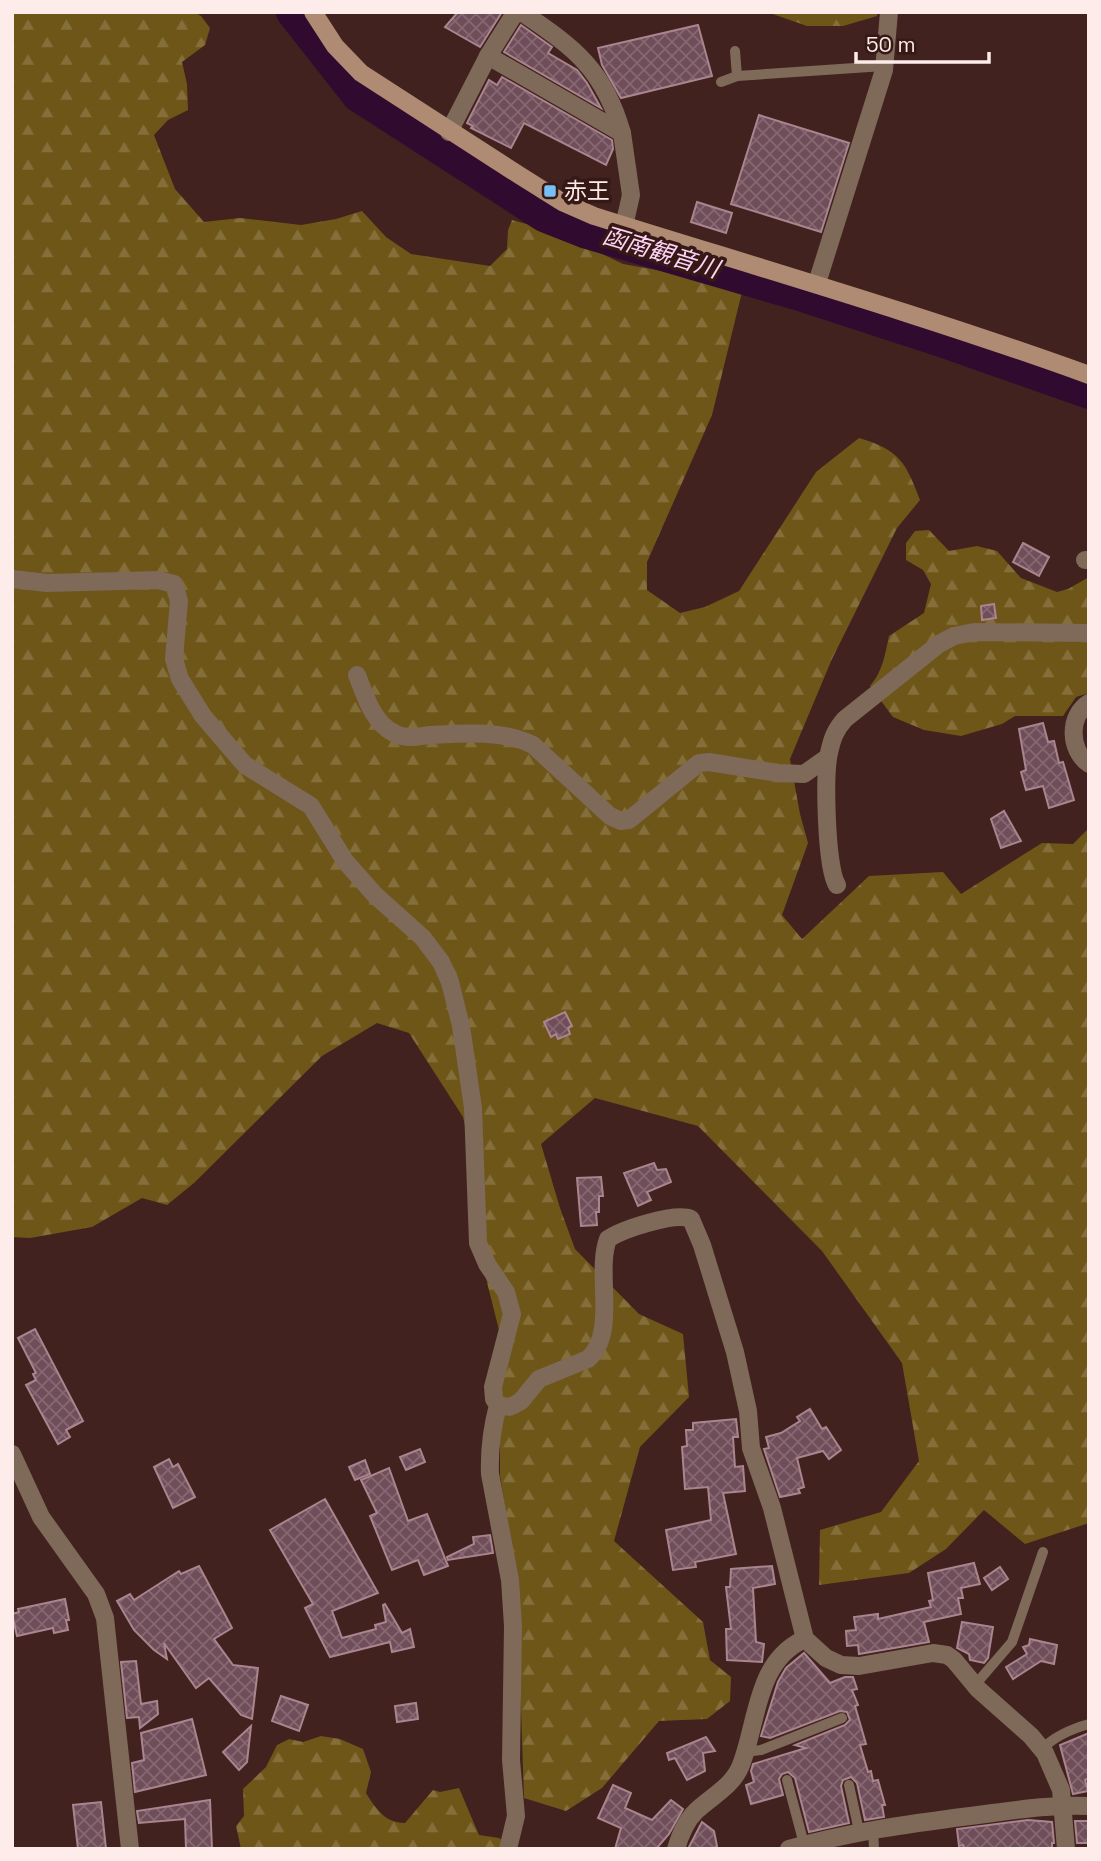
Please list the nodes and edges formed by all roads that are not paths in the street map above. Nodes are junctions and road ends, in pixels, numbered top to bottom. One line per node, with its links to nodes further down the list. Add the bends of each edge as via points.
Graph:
1 (313, 12): 8 (street, via 361,74)
2 (889, 12): 5 (street)
3 (735, 51): 6 (lane)
4 (488, 56): 8 (street); 9 (street); 9 (street, via 510,18 523,13 566,42 588,65 603,84)
5 (884, 66): 6 (lane); 11 (street)
6 (737, 76): 7 (lane)
7 (721, 82)
8 (449, 132): 10 (street, via 562,202)
9 (622, 133): 10 (street, via 631,195)
10 (624, 226): 11 (street)
11 (817, 283): 12 (street)
12 (1089, 375)
13 (12, 579): 20 (street, via 47,583 158,580 174,584 179,601 174,659 180,679 203,716 245,765 311,806 345,861 441,962 456,1003 466,1053 478,1243 506,1292 512,1314 493,1388)
14 (1089, 633): 17 (street, via 974,632 954,636 845,719 835,732)
15 (357, 675): 17 (street, via 367,701 392,733 406,738 464,734 523,739 621,821 629,820 699,763 804,774)
16 (1089, 703): 18 (street, via 1077,714 1074,743)
17 (828, 757): 19 (street, via 827,837)
18 (1089, 764)
19 (837, 885)
20 (498, 1405): 23 (street, via 514,1405 539,1379 594,1354 603,1325 608,1239 669,1217 691,1219 735,1352 751,1448 772,1508); 36 (street, via 490,1443 490,1474 510,1580 513,1626 511,1760 516,1816)
21 (12, 1454): 35 (street, via 41,1517 96,1594 105,1618)
22 (1043, 1552): 24 (lane, via 1012,1642)
23 (805, 1639): 24 (street, via 841,1665 947,1655); 28 (street, via 783,1652 770,1671)
24 (975, 1685): 27 (street)
25 (842, 1718): 28 (lane)
26 (1089, 1724): 27 (lane, via 1071,1729)
27 (1042, 1749): 31 (street, via 1058,1779)
28 (745, 1752): 37 (street, via 733,1779 687,1822)
29 (787, 1780): 34 (lane)
30 (849, 1785): 33 (lane)
31 (1064, 1806): 32 (street); 33 (street); 39 (street)
32 (1089, 1806)
33 (866, 1830): 34 (street); 38 (lane)
34 (796, 1847)
35 (130, 1849)
36 (508, 1849)
37 (676, 1849)
38 (874, 1849)
39 (1066, 1849)

